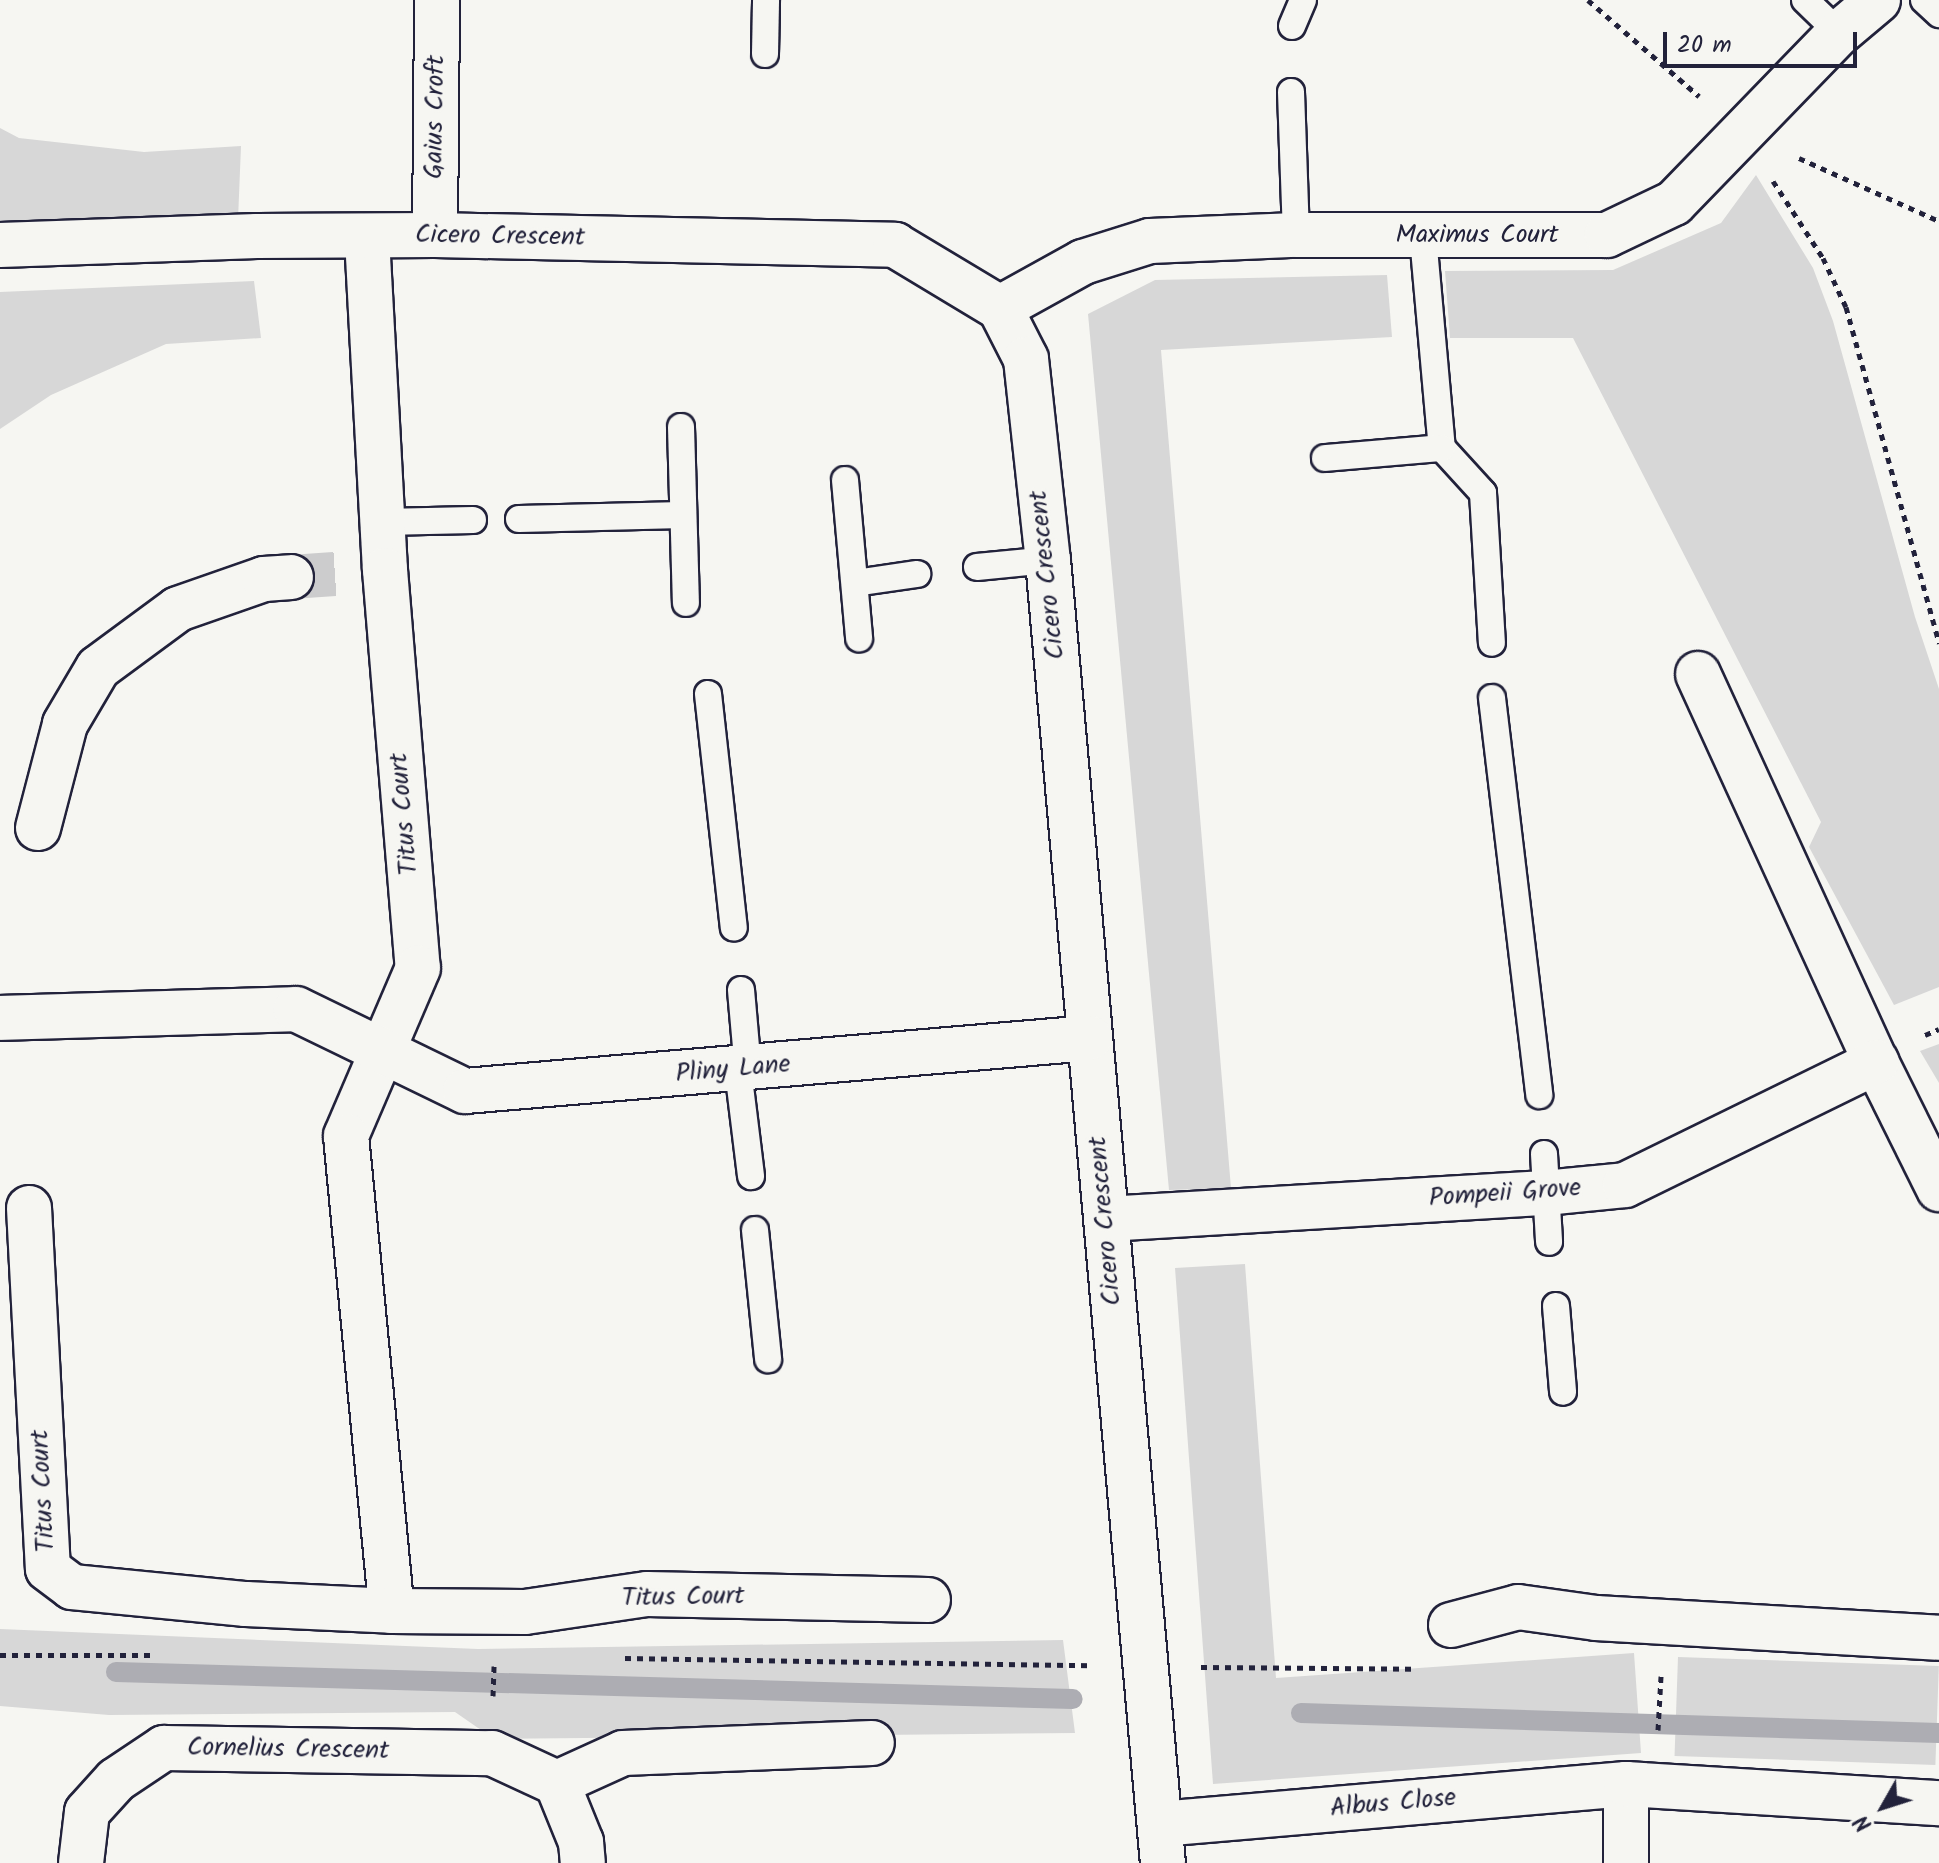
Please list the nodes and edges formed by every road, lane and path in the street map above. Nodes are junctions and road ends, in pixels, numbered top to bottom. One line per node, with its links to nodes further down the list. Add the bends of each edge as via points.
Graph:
1 (437, 0): 15 (street, Gaius Croft)
2 (766, 0): 11 (lane)
3 (1303, 0): 9 (lane)
4 (1588, 0): 13 (path)
5 (1805, 0): 10 (lane)
6 (1878, 0): 10 (street, Maximus Court)
7 (1924, 0): 8 (lane)
8 (1939, 14)
9 (1292, 26)
10 (1839, 33): 13 (street, Maximus Court)
11 (765, 54)
12 (1291, 92): 16 (lane)
13 (1743, 133): 14 (path); 17 (street, Maximus Court, via 1674,203 1607,235); 37 (path, via 1823,258 1846,307)
14 (1939, 221)
15 (435, 235): 18 (street, Cicero Crescent); 20 (street, Cicero Crescent, via 895,245)
16 (1296, 235): 17 (street, Maximus Court); 20 (street, Maximus Court, via 1150,241 1083,262)
17 (1423, 237): 22 (lane)
18 (367, 238): 19 (street, Cicero Crescent, via 257,236); 28 (street, Titus Court)
19 (0, 245)
20 (1000, 308): 29 (street, Cicero Crescent, via 1026,359)
21 (681, 427): 25 (lane)
22 (1442, 448): 23 (lane); 36 (lane, via 1483,493)
23 (1325, 458)
24 (845, 480): 33 (lane)
25 (683, 515): 26 (lane); 34 (lane)
26 (519, 519)
27 (473, 520): 28 (lane)
28 (383, 522): 46 (street, Titus Court, via 367,571 418,968)
29 (1048, 560): 30 (lane); 45 (street, Cicero Crescent)
30 (977, 567)
31 (917, 574): 33 (lane)
32 (291, 577): 41 (street, via 264,579 178,609 98,668 65,724)
33 (855, 583): 35 (lane)
34 (686, 603)
35 (859, 638)
36 (1492, 643)
37 (1939, 643)
38 (1698, 674): 47 (street)
39 (708, 694): 42 (lane)
40 (1492, 698): 49 (lane)
41 (38, 828)
42 (734, 928)
43 (741, 990): 48 (lane)
44 (0, 1018): 46 (street, via 296,1009)
45 (1090, 1038): 48 (street, Pliny Lane); 54 (street, Cicero Crescent)
46 (385, 1052): 48 (street, Pliny Lane, via 465,1091); 61 (street, Titus Court, via 346,1136)
47 (1876, 1062): 50 (street, Pompeii Grove, via 1625,1185); 52 (street)
48 (743, 1070): 51 (lane)
49 (1539, 1095)
50 (1545, 1174): 54 (street, Pompeii Grove); 56 (lane)
51 (751, 1176)
52 (1939, 1189)
53 (29, 1208): 61 (street, Titus Court, via 48,1569 72,1587)
54 (1106, 1219): 67 (street, Cicero Crescent)
55 (755, 1230): 58 (lane)
56 (1549, 1242)
57 (1556, 1306): 59 (lane)
58 (768, 1359)
59 (1563, 1392)
60 (928, 1600): 61 (street, Titus Court, via 647,1594 525,1612)
61 (392, 1611)
62 (1451, 1625): 63 (street, via 1518,1607 1596,1618)
63 (1939, 1638)
64 (0, 1655): 65 (path)
65 (159, 1655)
66 (621, 1658): 67 (path)
67 (1145, 1666): 68 (path); 77 (street, Cicero Crescent)
68 (1426, 1669)
69 (493, 1671): 71 (path)
70 (1676, 1672): 72 (path, via 1661,1671)
71 (493, 1695)
72 (1659, 1712)
73 (872, 1743): 74 (street, via 623,1753)
74 (557, 1783): 78 (street, Cornelius Crescent, via 492,1753 164,1748 116,1780 87,1812); 79 (street, via 581,1842)
75 (1626, 1784): 76 (street, Albus Close); 77 (street, Albus Close); 80 (street)
76 (1939, 1803)
77 (1162, 1844)
78 (81, 1863)
79 (583, 1863)
80 (1626, 1863)

